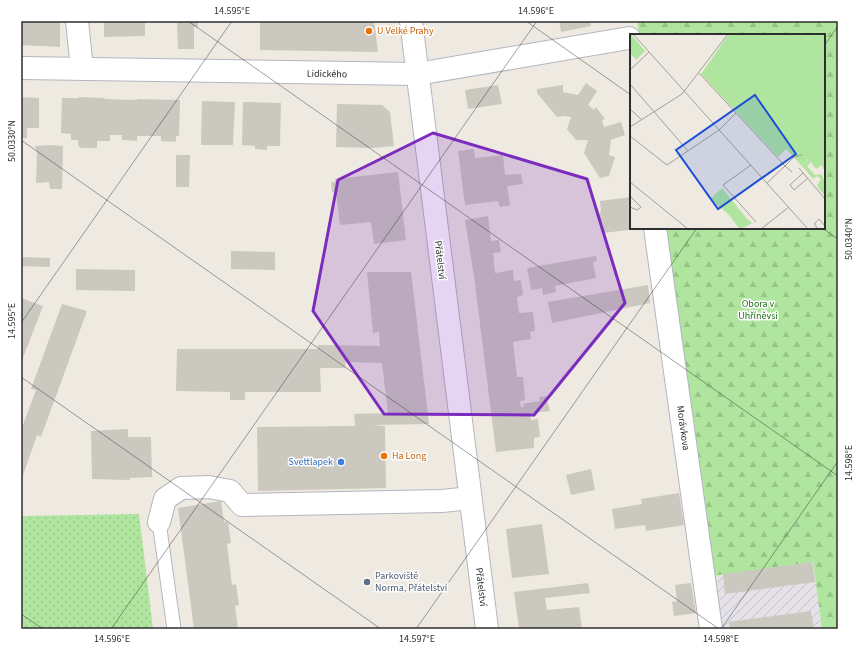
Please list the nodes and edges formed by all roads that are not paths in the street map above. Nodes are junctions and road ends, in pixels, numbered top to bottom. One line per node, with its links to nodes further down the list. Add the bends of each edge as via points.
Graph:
1 (77, 21): 5 (street)
2 (411, 21): 6 (street, Přátelství)
3 (630, 37): 6 (street, Lidického)
4 (21, 68): 5 (street, Lidického)
5 (82, 69): 6 (street, Lidického)
6 (417, 74): 8 (street, Přátelství)
7 (655, 229): 12 (street, Morávkova)
8 (470, 498): 9 (street, via 442,501 242,505 230,491 209,487 181,488 165,499); 11 (street, Přátelství)
9 (159, 522): 10 (lane)
10 (174, 629)
11 (487, 629)
12 (711, 629)

